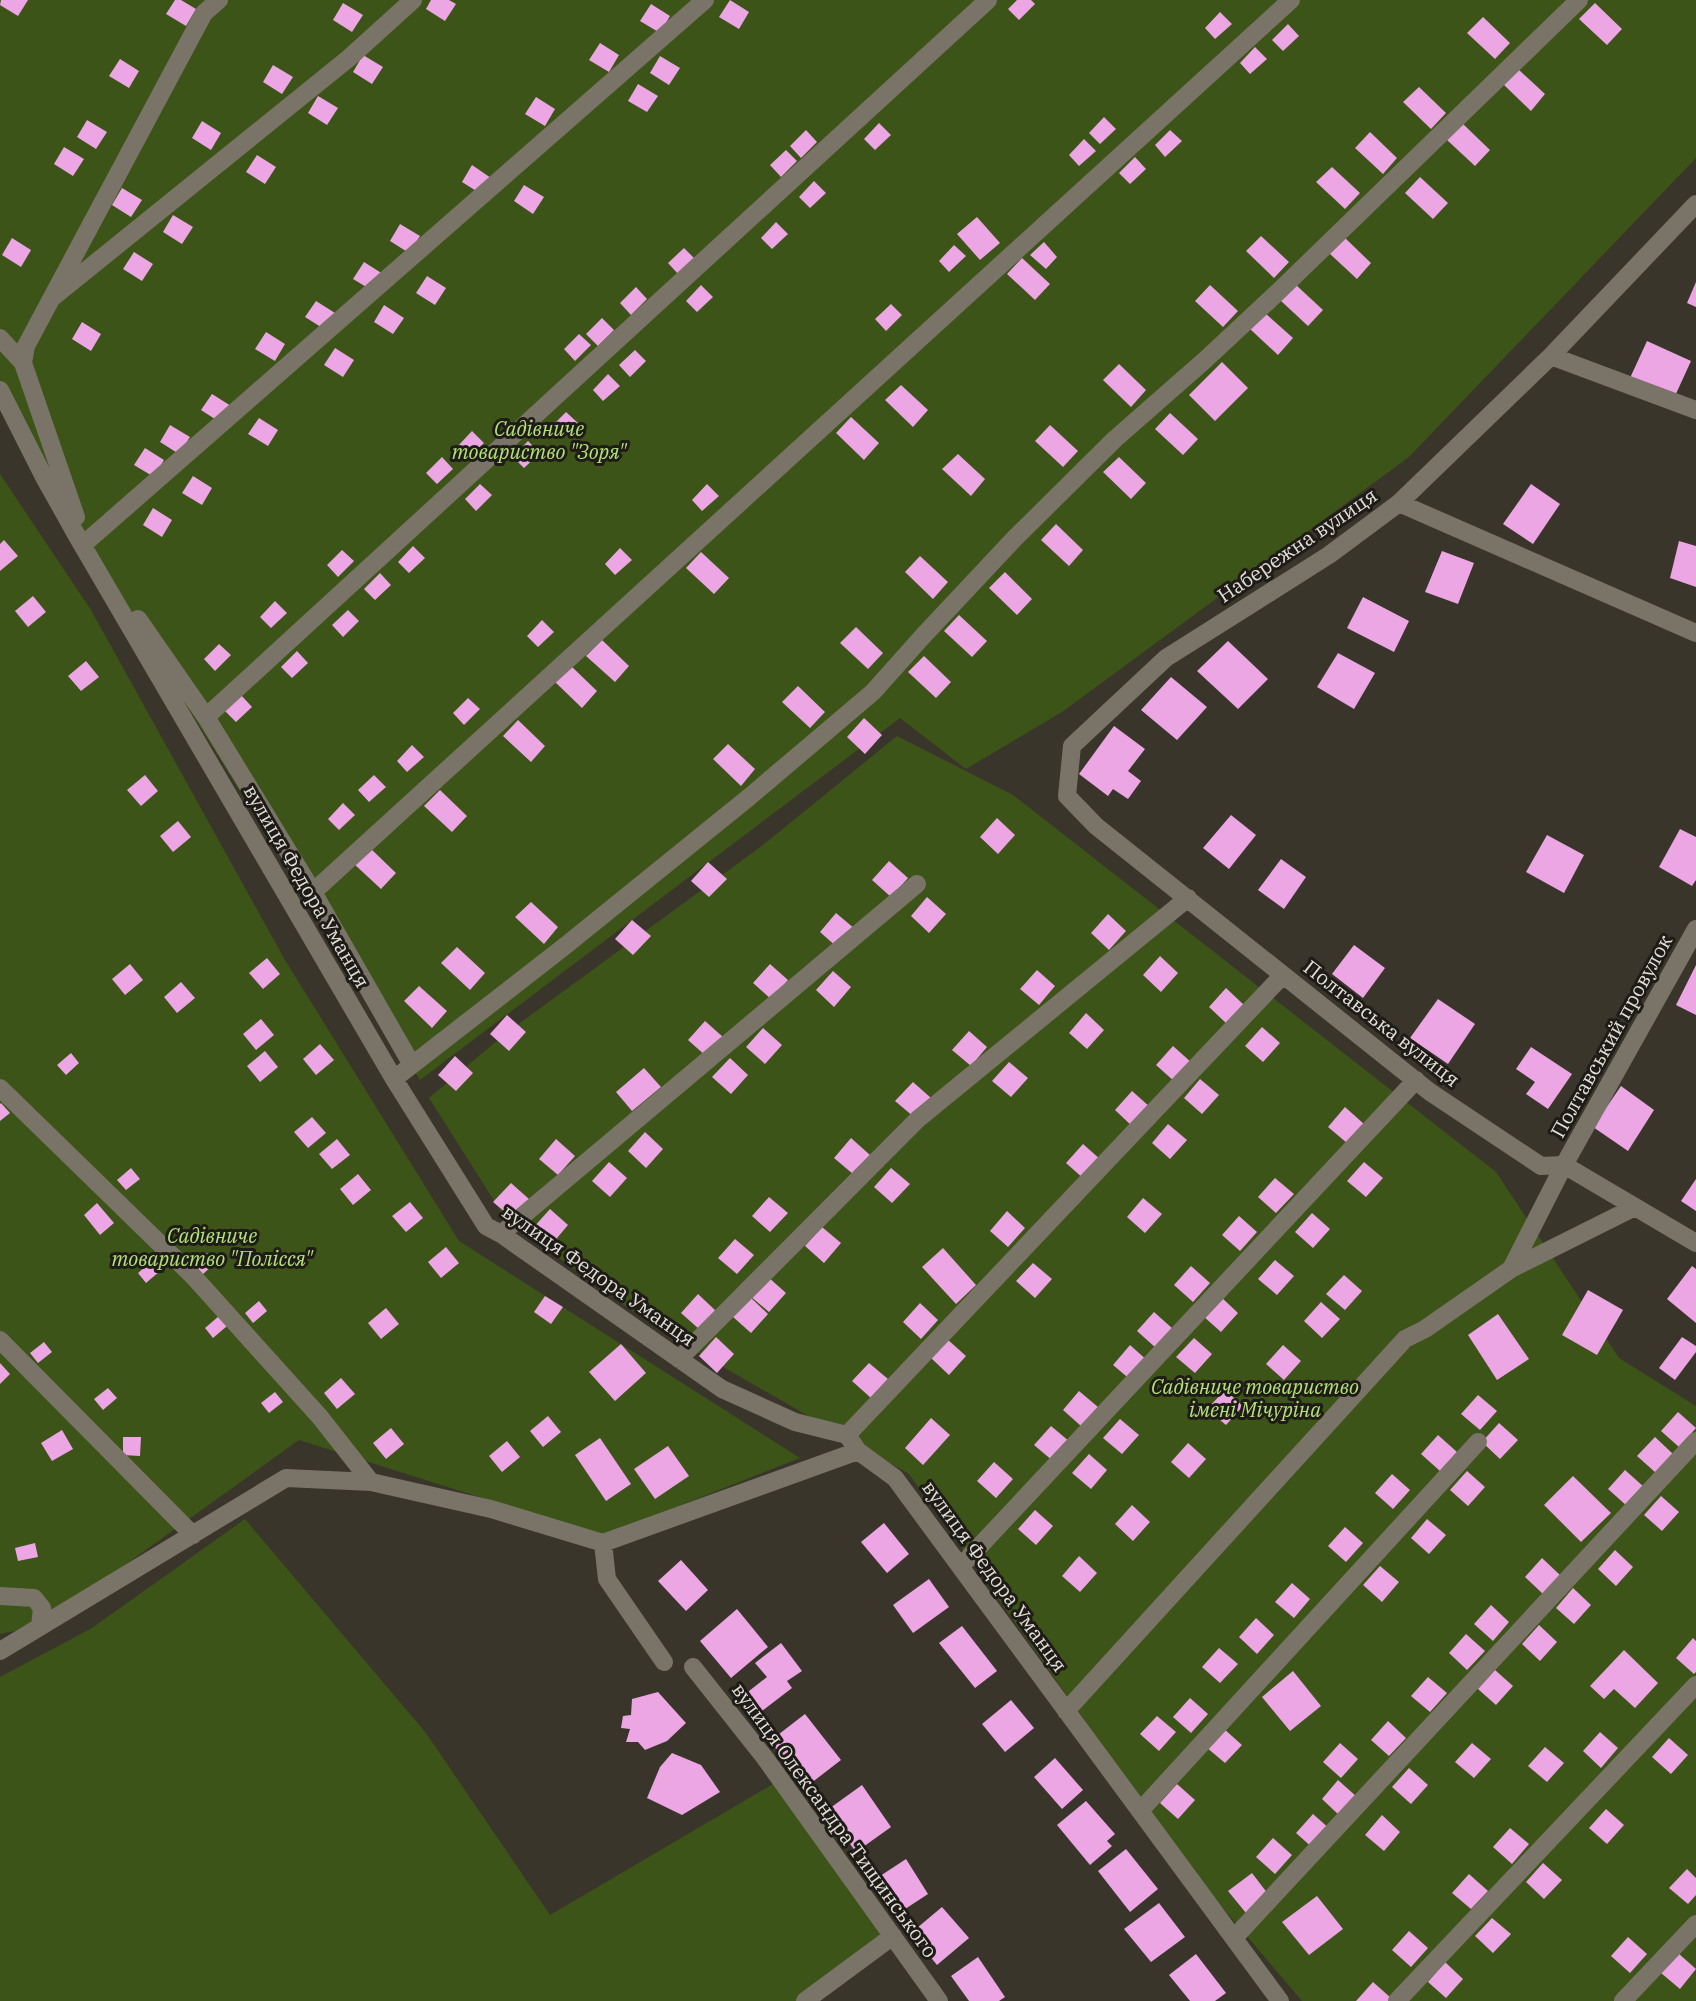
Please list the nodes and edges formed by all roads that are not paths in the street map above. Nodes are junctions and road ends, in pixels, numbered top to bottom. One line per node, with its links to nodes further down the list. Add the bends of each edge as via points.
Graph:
1 (219, 0): 8 (street, via 204,13)
2 (413, 0): 8 (street, via 349,58)
3 (705, 0): 15 (street)
4 (988, 0): 17 (street)
5 (1291, 0): 20 (street)
6 (1579, 0): 24 (street, via 1279,291 1114,439 1014,539 873,692 566,946)
7 (1696, 204): 10 (street, Набережна вулиця)
8 (51, 298): 11 (street, via 26,346)
9 (0, 338): 11 (street)
10 (1551, 356): 13 (street); 14 (street, Набережна вулиця)
11 (23, 363): 15 (street)
12 (0, 390): 25 (street, вулиця Федора Уманця, via 77,536)
13 (1696, 410)
14 (1399, 503): 16 (street); 18 (street, Набережна вулиця, via 1329,555 1166,658 1072,746)
15 (85, 543): 17 (street)
16 (1696, 633)
17 (206, 717): 20 (street)
18 (1067, 795): 21 (street, Полтавська вулиця, via 1096,826)
19 (917, 884): 30 (street)
20 (313, 892): 24 (street)
21 (1188, 898): 23 (street, Полтавська вулиця); 34 (street, via 918,1119)
22 (1696, 929): 28 (street, Полтавський провулок)
23 (1283, 975): 26 (street, Полтавська вулиця); 35 (street)
24 (412, 1065): 25 (street)
25 (394, 1079): 30 (street, вулиця Федора Уманця, via 486,1226)
26 (1416, 1080): 28 (street, Полтавська вулиця, via 1542,1166); 42 (street)
27 (0, 1088): 39 (street, via 193,1276 320,1417)
28 (1564, 1165): 29 (street, Полтавська вулиця); 32 (street, Полтавський провулок)
29 (1635, 1207): 31 (street, Полтавська вулиця); 32 (street)
30 (501, 1234): 34 (street, вулиця Федора Уманця)
31 (1696, 1243)
32 (1511, 1269): 49 (street, via 1405,1339)
33 (0, 1340): 40 (street)
34 (679, 1359): 35 (street, вулиця Федора Уманця, via 722,1389 795,1422)
35 (847, 1435): 38 (street, вулиця Федора Уманця)
36 (1696, 1441): 53 (street)
37 (1478, 1442): 50 (street)
38 (858, 1451): 41 (street); 42 (street, вулиця Федора Уманця, via 895,1478)
39 (371, 1482): 40 (street, via 286,1478); 41 (street, via 491,1509)
40 (193, 1535): 44 (street)
41 (603, 1543): 46 (street, via 607,1579)
42 (961, 1566): 49 (street, вулиця Федора Уманця)
43 (0, 1596): 44 (street, via 34,1598 42,1608)
44 (40, 1626): 45 (street)
45 (0, 1652)
46 (664, 1662)
47 (693, 1666): 52 (street, вулиця Олександра Тищинського, via 765,1758)
48 (1696, 1685): 57 (street)
49 (1066, 1711): 50 (street, вулиця Федора Уманця)
50 (1140, 1811): 53 (street, вулиця Федора Уманця)
51 (1696, 1924): 58 (street)
52 (892, 1936): 54 (street); 55 (street, вулиця Олександра Тищинського)
53 (1234, 1938): 56 (street, вулиця Федора Уманця)
54 (805, 2001)
55 (939, 2001)
56 (1280, 2001)
57 (1397, 2001)
58 (1623, 2001)

